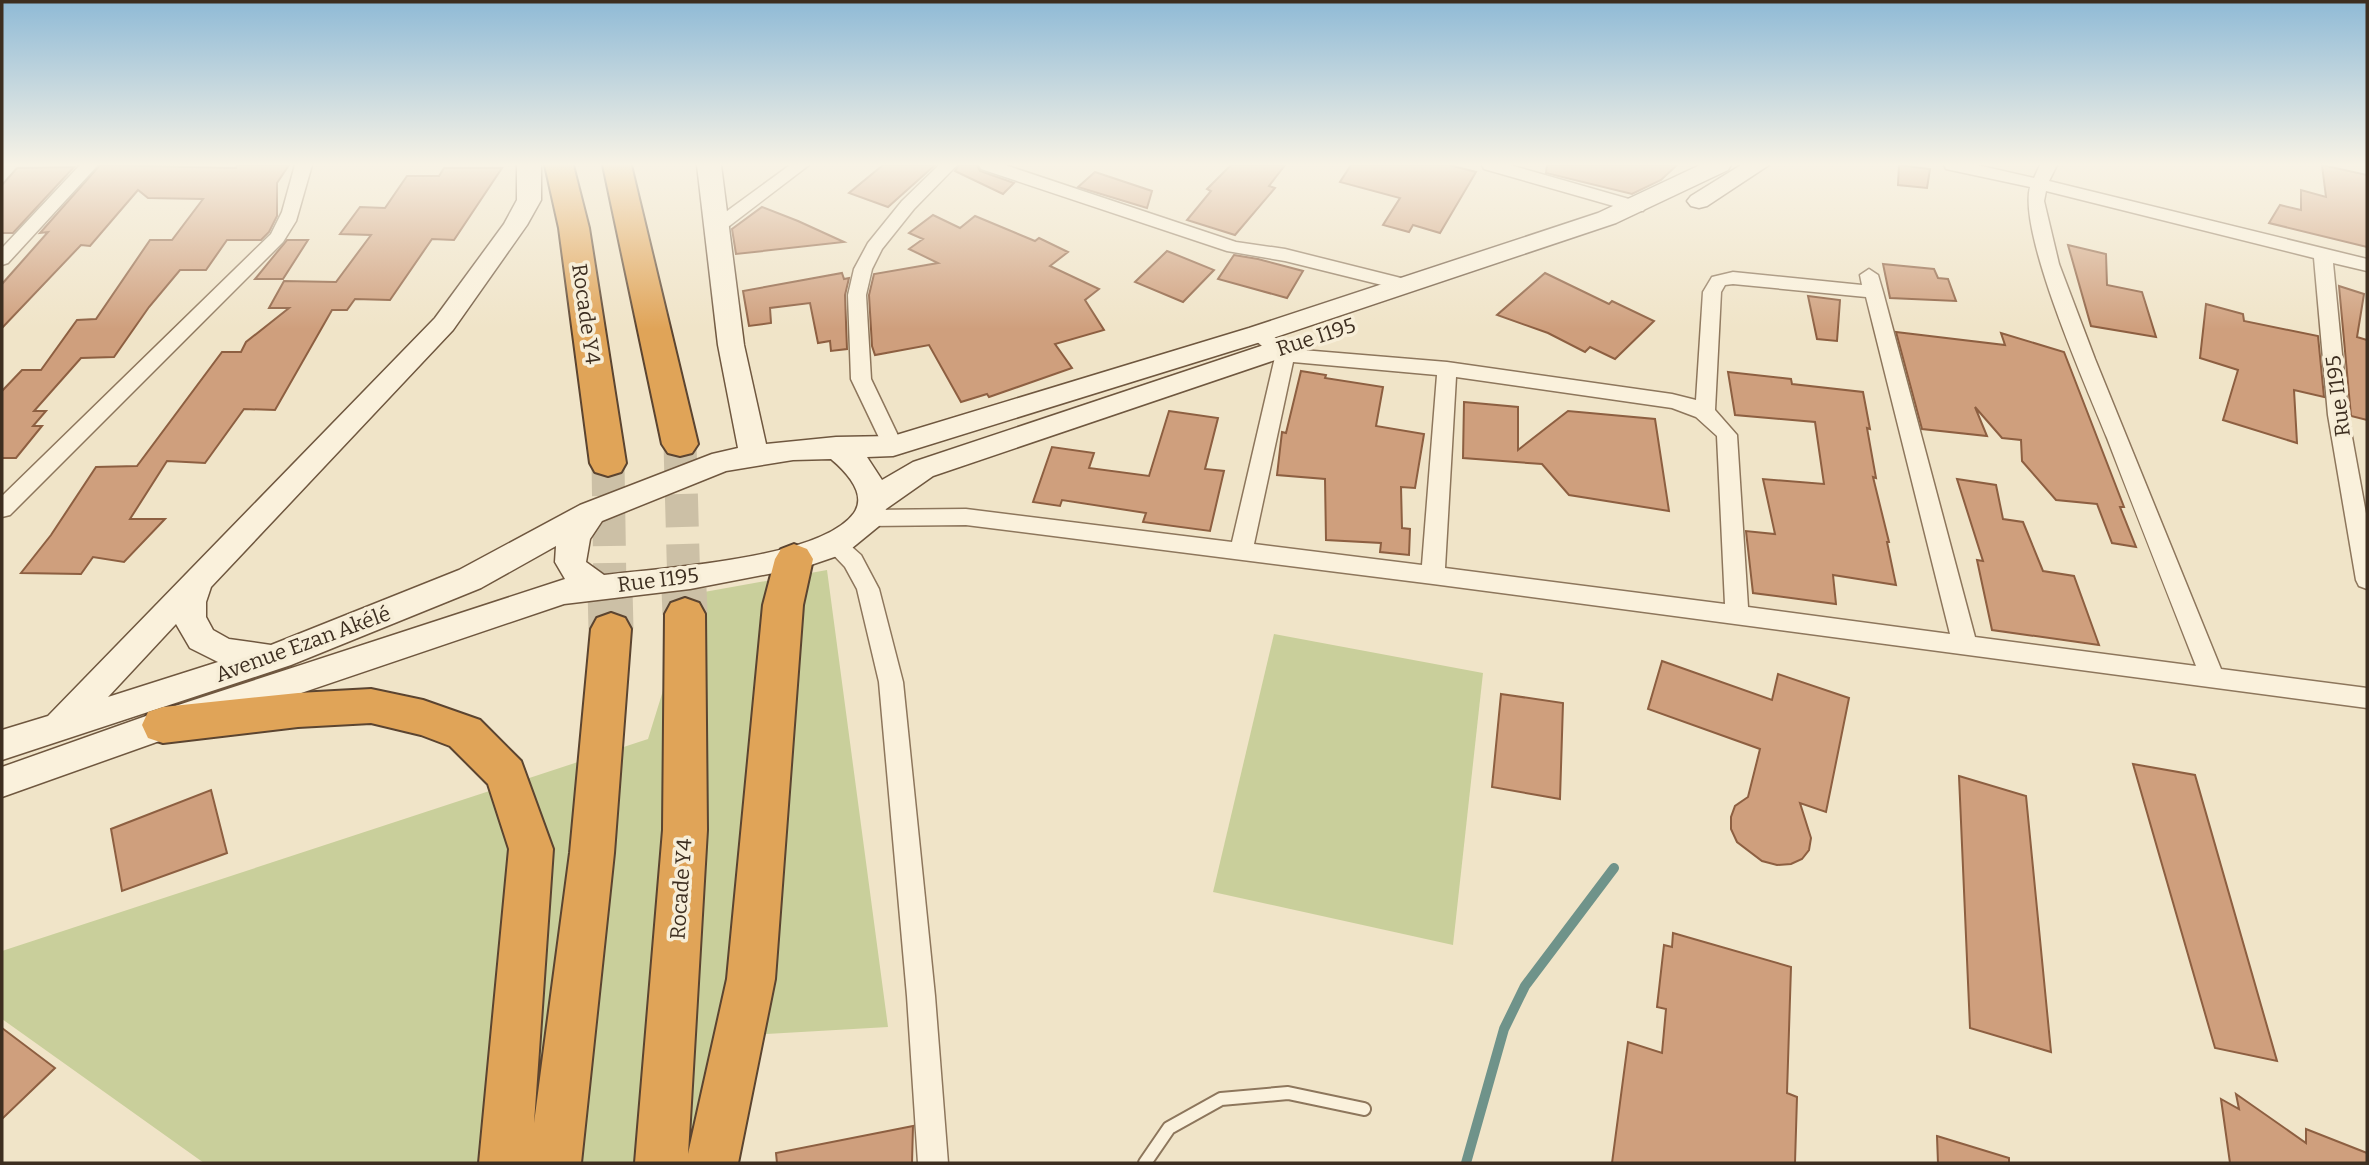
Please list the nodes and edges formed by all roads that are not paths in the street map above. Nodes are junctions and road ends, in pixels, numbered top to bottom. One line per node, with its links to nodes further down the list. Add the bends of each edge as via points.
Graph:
1 (39, 219): 16 (street)
2 (290, 219): 27 (street, via 277,238)
3 (518, 219): 34 (main road, via 444,324)
4 (572, 219): 26 (highway, Rocade Y4)
5 (629, 219): 22 (highway)
6 (717, 219): 14 (main road)
7 (727, 219): 14 (street)
8 (896, 219): 23 (street, via 874,247 857,295 861,379)
9 (1150, 219): 18 (street, via 1233,247 1286,255)
10 (1598, 219): 18 (main road, Rue I195)
11 (1660, 219): 19 (main road, Rue I195)
12 (2039, 219): 41 (street, via 2050,264 2085,359)
13 (2199, 219): 15 (street)
14 (718, 226): 25 (main road, via 731,345)
15 (2323, 255): 17 (street); 33 (street, Rue I195, via 2338,415)
16 (2, 259)
17 (2367, 265)
18 (1406, 285): 19 (main road, Rue I195)
19 (1273, 346): 20 (street); 23 (main road, Rue I195); 28 (main road, Rue I195, via 923,469); 31 (street)
20 (1447, 369): 21 (street, via 1672,401); 32 (street)
21 (1704, 412): 37 (street, via 1718,421 1727,435); 39 (street, via 1712,292 1719,281 1871,283)
22 (680, 444)
23 (893, 446): 24 (main road, Rue I195)
24 (836, 447): 25 (main road, Rue I195); 28 (main road, via 868,481)
25 (754, 454): 29 (main road, Rue I195, via 723,461)
26 (608, 463)
27 (2, 509)
28 (870, 510): 30 (main road, Rue I195); 31 (street, via 966,517)
29 (591, 513): 35 (main road, Rue I195, via 575,537 570,555 574,569); 40 (main road, Avenue Ezan Akélé, via 470,579)
30 (815, 552): 35 (main road, Rue I195, via 690,577); 51 (highway, via 783,605 751,979); 52 (street, via 853,561 868,589 891,682)
31 (1241, 552): 32 (street)
32 (1433, 575): 37 (street)
33 (2367, 580)
34 (198, 581): 40 (main road, via 190,603 194,629 208,646 238,656); 44 (main road)
35 (596, 586): 43 (main road, Avenue Ezan Akélé, via 563,592)
36 (685, 614): 50 (highway, Rocade Y4, via 685,830)
37 (1737, 615): 39 (street)
38 (611, 629): 49 (highway, via 592,853)
39 (1965, 645): 41 (street)
40 (279, 656): 44 (main road, Avenue Ezan Akélé)
41 (2213, 678): 42 (street)
42 (2367, 698)
43 (163, 725): 46 (main road, Avenue Ezan Akélé); 48 (highway, via 371,706 465,733 506,774 531,849)
44 (59, 726): 45 (main road, Avenue Ezan Akélé)
45 (2, 745)
46 (2, 782)
47 (1364, 1109): 53 (lane, via 1288,1093 1221,1099 1169,1128)
48 (505, 1163)
49 (555, 1163)
50 (661, 1163)
51 (712, 1163)
52 (933, 1163)
53 (1145, 1163)

